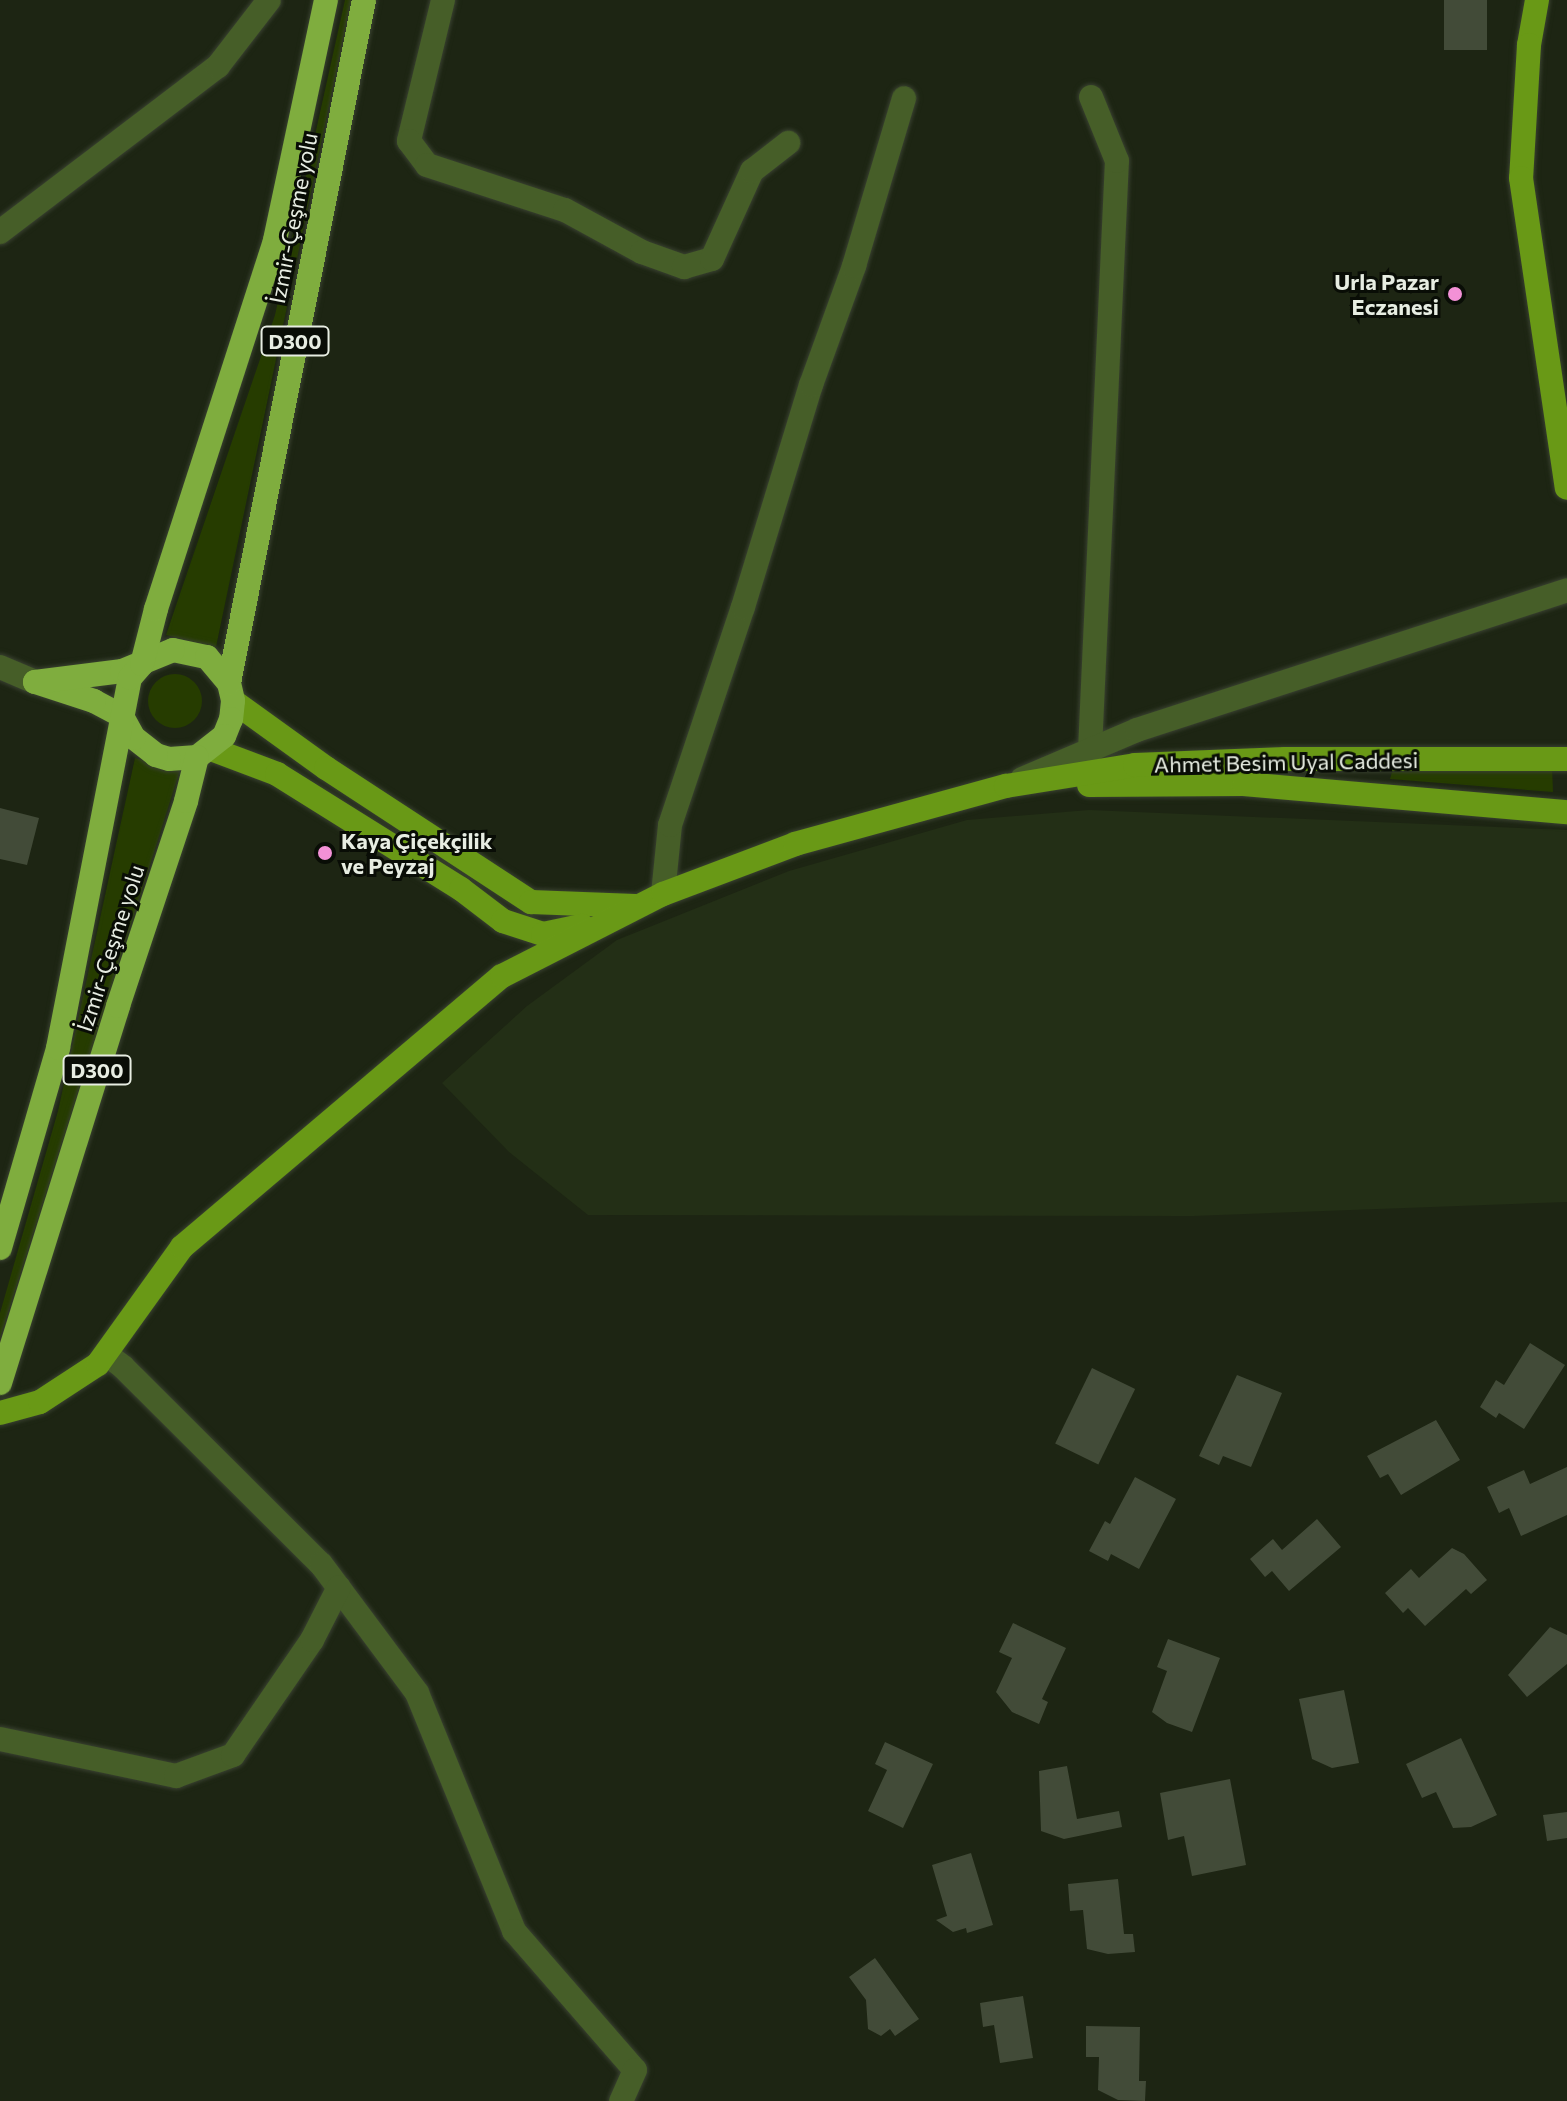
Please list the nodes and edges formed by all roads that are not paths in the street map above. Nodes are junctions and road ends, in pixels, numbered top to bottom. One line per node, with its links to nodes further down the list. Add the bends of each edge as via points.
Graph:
1 (269, 0): 9 (street, via 218,66)
2 (326, 0): 13 (highway, İzmir-Çeşme yolu / D300, via 275,240)
3 (364, 0): 16 (highway, İzmir-Çeşme yolu / D300)
4 (443, 0): 8 (street, via 409,141 427,165 565,210 642,252 684,267 712,259 752,171)
5 (1537, 0): 10 (main road, via 1521,178)
6 (1091, 97): 18 (street, via 1117,161)
7 (904, 98): 23 (street, via 670,825)
8 (788, 143)
9 (0, 232)
10 (1560, 396): 11 (main road)
11 (1567, 488)
12 (1567, 590): 18 (street, via 1289,678)
13 (142, 664): 15 (highway); 16 (highway, via 157,654 191,651 207,657); 17 (highway, D300, via 130,678)
14 (0, 667): 15 (street)
15 (35, 682): 17 (highway)
16 (231, 692): 19 (highway, D300, via 231,719 224,736); 24 (main road, via 326,768 531,902)
17 (122, 716): 19 (highway, via 134,738 156,755 169,759); 25 (highway, İzmir-Çeşme yolu / D300, via 58,1048)
18 (1090, 750): 21 (street)
19 (204, 753): 24 (main road, via 277,774 503,921 543,934); 27 (highway, İzmir-Çeşme yolu / D300)
20 (1567, 759): 21 (main road, Ahmet Besim Uyal Caddesi, via 1135,765)
21 (1006, 786): 22 (main road, Ahmet Besim Uyal Caddesi, via 1244,784); 23 (main road, Ahmet Besim Uyal Caddesi, via 795,844)
22 (1567, 812)
23 (663, 894): 24 (main road, Ahmet Besim Uyal Caddesi)
24 (637, 906): 26 (main road, via 502,976 406,1056 182,1247)
25 (0, 1248)
26 (106, 1354): 28 (main road, via 40,1402); 29 (street)
27 (0, 1383)
28 (0, 1413)
29 (339, 1587): 30 (street, via 312,1640 233,1755 176,1776); 31 (street, via 417,1693 514,1931 635,2070)
30 (0, 1739)
31 (621, 2101)

